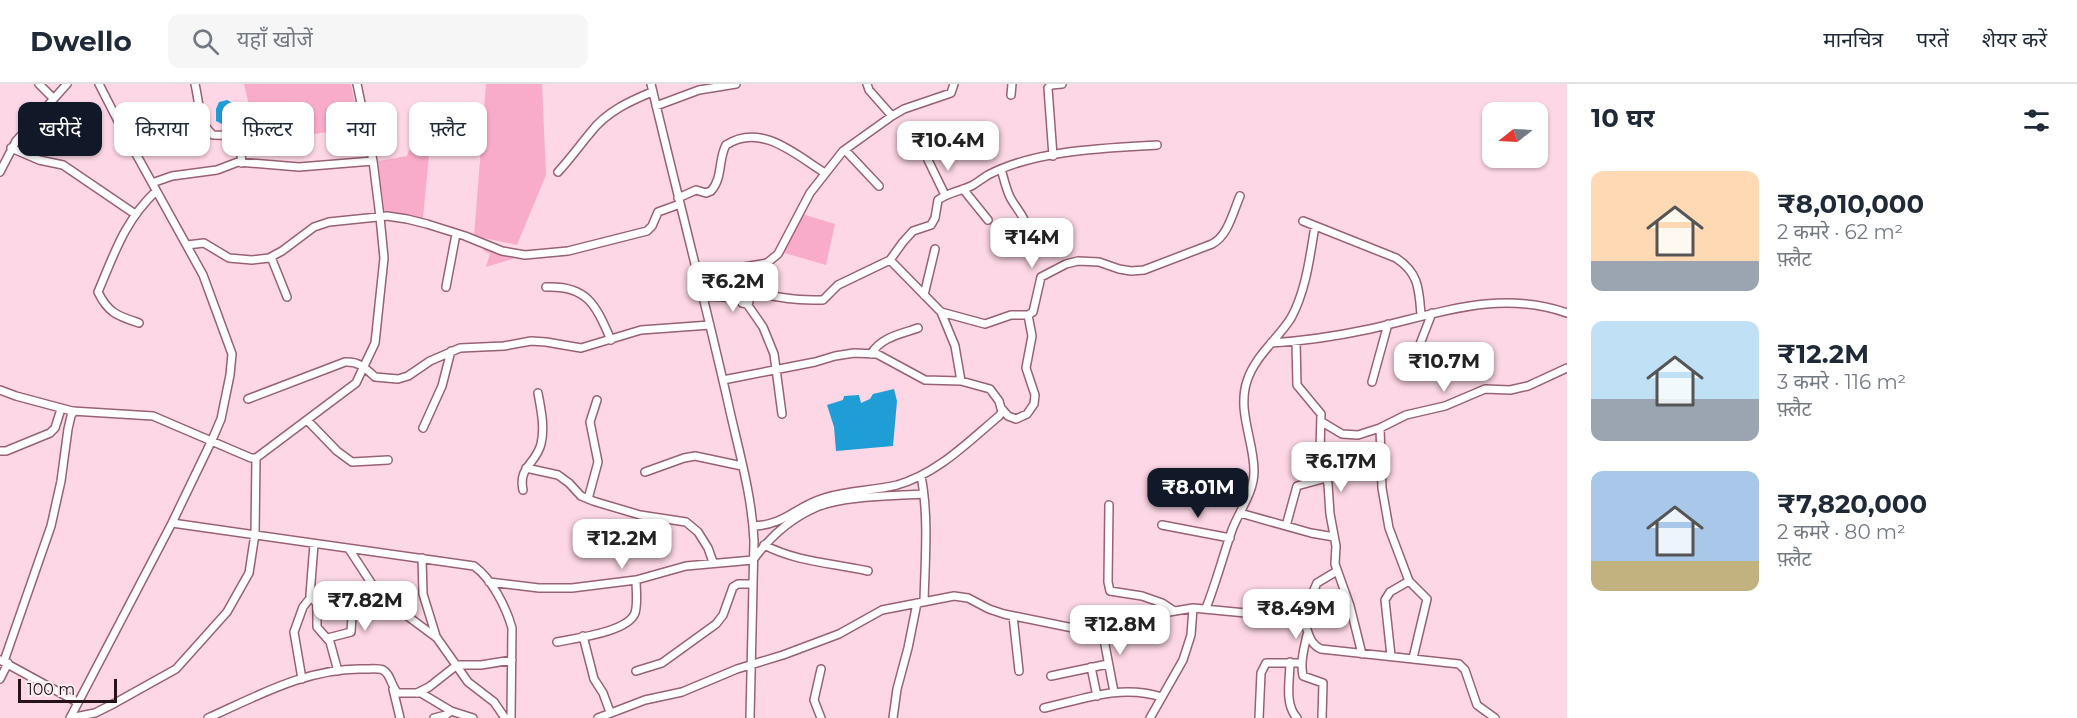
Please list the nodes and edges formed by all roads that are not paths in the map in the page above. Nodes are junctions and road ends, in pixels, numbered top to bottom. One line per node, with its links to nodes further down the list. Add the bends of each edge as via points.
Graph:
1 (39, 84): 15 (street)
2 (67, 84): 15 (street)
3 (99, 84): 30 (street)
4 (195, 84): 24 (street, via 207,131 235,136)
5 (357, 84): 23 (street)
6 (690, 84): 13 (street)
7 (736, 84): 13 (street)
8 (867, 84): 17 (street)
9 (954, 84): 17 (street, via 951,93)
10 (1012, 84): 14 (street)
11 (1062, 84): 21 (street, via 1048,88)
12 (652, 88): 16 (street); 27 (street, via 617,108 592,130)
13 (692, 92): 16 (street)
14 (1011, 95)
15 (53, 98): 19 (street)
16 (656, 106): 34 (street)
17 (892, 116): 20 (street)
18 (1157, 145): 21 (street)
19 (11, 148): 26 (street); 35 (street, via 63,165)
20 (845, 150): 28 (street); 29 (street)
21 (1053, 156): 25 (street)
22 (928, 160): 32 (street)
23 (372, 161): 24 (street, via 299,167); 36 (street)
24 (242, 163): 30 (street, via 172,176)
25 (1002, 169): 31 (street); 41 (street, via 1010,197 1024,219)
26 (0, 171)
27 (558, 172)
28 (825, 173): 34 (street, via 772,140 749,137 726,145 718,182 711,191 696,190); 51 (street, via 778,254 767,263 744,267)
29 (879, 186)
30 (154, 187): 35 (street); 42 (street)
31 (963, 189): 32 (street); 37 (street)
32 (945, 195): 45 (street, via 938,200 934,222 914,231)
33 (1240, 196): 55 (street, via 1219,241 1144,270 1119,269 1091,260 1066,264 1041,277 1033,312)
34 (679, 201): 40 (street, via 658,212 647,231 553,253 525,255 502,251); 49 (street)
35 (135, 214): 57 (street, via 98,292 108,309)
36 (381, 217): 40 (street, via 407,219); 44 (street, via 314,227); 66 (street, via 384,258 375,343)
37 (988, 220)
38 (1303, 221): 39 (street)
39 (1315, 226): 56 (street, via 1406,264 1417,283); 63 (street, via 1298,302)
40 (456, 234): 46 (street)
41 (1026, 237)
42 (187, 245): 44 (street, via 204,243 229,258); 85 (street, via 232,354 221,419)
43 (935, 249): 48 (street)
44 (271, 257): 50 (street)
45 (890, 260): 48 (street); 51 (street, via 838,285 824,300 775,296)
46 (446, 287)
47 (546, 287): 61 (street, via 572,288 583,294)
48 (924, 295): 52 (street)
49 (703, 296): 51 (street); 59 (street)
50 (286, 297)
51 (744, 299): 68 (street, via 763,327)
52 (940, 312): 55 (street, via 984,324 1011,315); 71 (street, via 955,346)
53 (1432, 313): 54 (street, via 1520,302); 56 (street); 69 (street)
54 (1567, 313)
55 (1028, 315): 78 (street, via 1032,336 1026,368 1035,404 1016,419)
56 (1421, 315): 58 (street)
57 (139, 323)
58 (1388, 324): 62 (street); 72 (street)
59 (710, 325): 61 (street, via 641,330); 70 (street)
60 (918, 328): 65 (street, via 885,340)
61 (611, 340): 64 (street, via 581,348 531,341)
62 (1296, 342): 63 (street); 82 (street, via 1297,385 1321,412)
63 (1271, 343): 98 (street, via 1249,375 1244,394 1254,472)
64 (451, 351): 66 (street, via 414,374 398,379 375,377); 83 (street, via 442,386)
65 (871, 354): 68 (street, via 835,356); 71 (street, via 886,357 925,380)
66 (364, 366): 75 (street, via 345,362); 81 (street, via 356,383)
67 (1567, 368): 84 (street, via 1518,389 1479,390 1446,406 1406,415)
68 (777, 370): 70 (street); 80 (street)
69 (1408, 375)
70 (723, 380): 89 (street)
71 (961, 381): 78 (street, via 990,389)
72 (1372, 382)
73 (0, 390): 77 (street)
74 (538, 393): 90 (street, via 544,426 542,442)
75 (248, 399)
76 (597, 400): 96 (street, via 590,422 598,462)
77 (61, 408): 79 (street); 86 (street, via 50,432)
78 (1002, 409): 92 (street, via 999,416 949,458)
79 (74, 411): 85 (street, via 153,416); 136 (street, via 51,526)
80 (782, 414)
81 (307, 420): 87 (street); 88 (street, via 352,462)
82 (1322, 422): 84 (street, via 1347,435); 93 (street, via 1320,451)
83 (423, 428)
84 (1380, 428): 115 (street, via 1386,514)
85 (212, 440): 87 (street); 99 (street)
86 (0, 451)
87 (256, 458): 103 (street)
88 (388, 460)
89 (742, 466): 91 (street, via 695,456); 100 (street)
90 (526, 468): 94 (street, via 521,481); 96 (street, via 558,475)
91 (645, 472)
92 (921, 477): 95 (street); 100 (street, via 824,498 776,523)
93 (1326, 478): 102 (street, via 1298,486); 104 (street)
94 (523, 490)
95 (923, 491): 107 (street, via 827,504 778,530); 120 (street)
96 (588, 499): 111 (street, via 686,522 698,532)
97 (1108, 505): 123 (street, via 1110,591 1142,596)
98 (1240, 513): 102 (street); 105 (street)
99 (172, 523): 103 (street); 155 (street)
100 (753, 525): 110 (street)
101 (1162, 525): 105 (street)
102 (1286, 526): 104 (street)
103 (255, 534): 106 (street); 160 (street, via 249,573 237,596 176,669 105,708)
104 (1334, 537): 113 (street)
105 (1230, 538): 122 (street)
106 (314, 544): 108 (street); 119 (street)
107 (764, 545): 110 (street); 112 (street, via 803,560)
108 (349, 549): 109 (street); 118 (street)
109 (422, 558): 116 (street, via 474,566); 130 (street, via 423,594)
110 (753, 560): 111 (street); 117 (street)
111 (714, 562): 114 (street, via 677,567)
112 (868, 571)
113 (1337, 571): 124 (street, via 1317,584); 132 (street)
114 (636, 580): 116 (street, via 564,589); 128 (street, via 635,615 620,627)
115 (1409, 581): 133 (street, via 1384,600); 134 (street, via 1427,599)
116 (489, 582): 135 (street, via 512,627)
117 (752, 584): 141 (street); 145 (street, via 733,586 716,624 662,663)
118 (379, 596): 129 (street, via 353,600 352,630); 130 (street)
119 (311, 597): 129 (street, via 316,602 317,627); 149 (street, via 294,632)
120 (921, 602): 125 (street, via 962,597); 141 (street, via 882,610 839,634); 171 (street)
121 (1193, 608): 122 (street); 123 (street); 154 (street, via 1186,651)
122 (1206, 608): 124 (street)
123 (1174, 611): 126 (street)
124 (1298, 615): 127 (street, via 1304,621)
125 (1015, 616): 126 (street, via 1073,628); 146 (street)
126 (1101, 624): 139 (street)
127 (1307, 635): 132 (street, via 1321,649); 138 (street)
128 (583, 636): 131 (street); 159 (street, via 594,679)
129 (328, 638): 144 (street)
130 (437, 638): 140 (street)
131 (557, 642)
132 (1362, 654): 133 (street)
133 (1391, 656): 134 (street)
134 (1413, 658): 176 (street, via 1459,664 1465,670 1477,705)
135 (512, 660): 140 (street); 166 (street)
136 (4, 661): 148 (street); 155 (street)
137 (1290, 662): 138 (street); 173 (street, via 1270,662 1263,667); 174 (street, via 1289,700)
138 (1302, 663): 175 (street, via 1303,676 1323,683)
139 (1108, 664): 142 (street); 151 (street)
140 (457, 665): 152 (street); 165 (street, via 468,682 494,702)
141 (752, 665): 157 (street, via 682,692); 169 (street)
142 (1092, 667): 147 (street); 153 (street)
143 (821, 669): 170 (street, via 814,700)
144 (338, 671): 149 (street); 150 (street, via 383,670)
145 (636, 671)
146 (1019, 671)
147 (1051, 676)
148 (0, 679)
149 (302, 679): 161 (street)
150 (392, 686): 152 (street, via 398,693); 162 (street)
151 (1114, 692): 153 (street); 154 (street, via 1135,691)
152 (417, 693): 158 (street)
153 (1097, 696): 156 (street)
154 (1162, 697): 172 (street)
155 (77, 702): 160 (street)
156 (1044, 708)
157 (618, 709): 159 (street); 168 (street)
158 (451, 711): 163 (street); 164 (street)
159 (610, 712): 167 (street)
160 (70, 718)
161 (208, 718)
162 (400, 718)
163 (434, 718)
164 (472, 718)
165 (505, 718)
166 (511, 718)
167 (598, 718)
168 (622, 718)
169 (750, 718)
170 (821, 718)
171 (893, 718)
172 (1150, 718)
173 (1259, 718)
174 (1297, 718)
175 (1322, 718)
176 (1495, 718)

